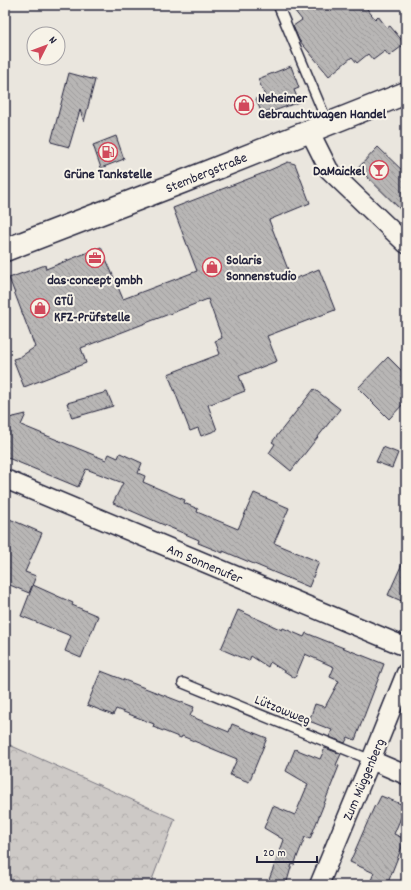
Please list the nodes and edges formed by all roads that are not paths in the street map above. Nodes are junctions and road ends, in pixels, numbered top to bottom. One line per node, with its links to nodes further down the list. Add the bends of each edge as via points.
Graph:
1 (278, 5): 3 (lane)
2 (406, 93): 3 (street, Stembergstraße)
3 (319, 129): 4 (street, via 329,170); 5 (street, Stembergstraße)
4 (406, 244)
5 (5, 250)
6 (5, 479): 7 (street, Am Sonnenufer)
7 (406, 646)
8 (406, 673): 10 (street, Zum Müggenberg)
9 (184, 683): 10 (lane, Lützowweg)
10 (371, 760): 11 (street); 12 (street, Zum Müggenberg)
11 (406, 775)
12 (319, 885)

